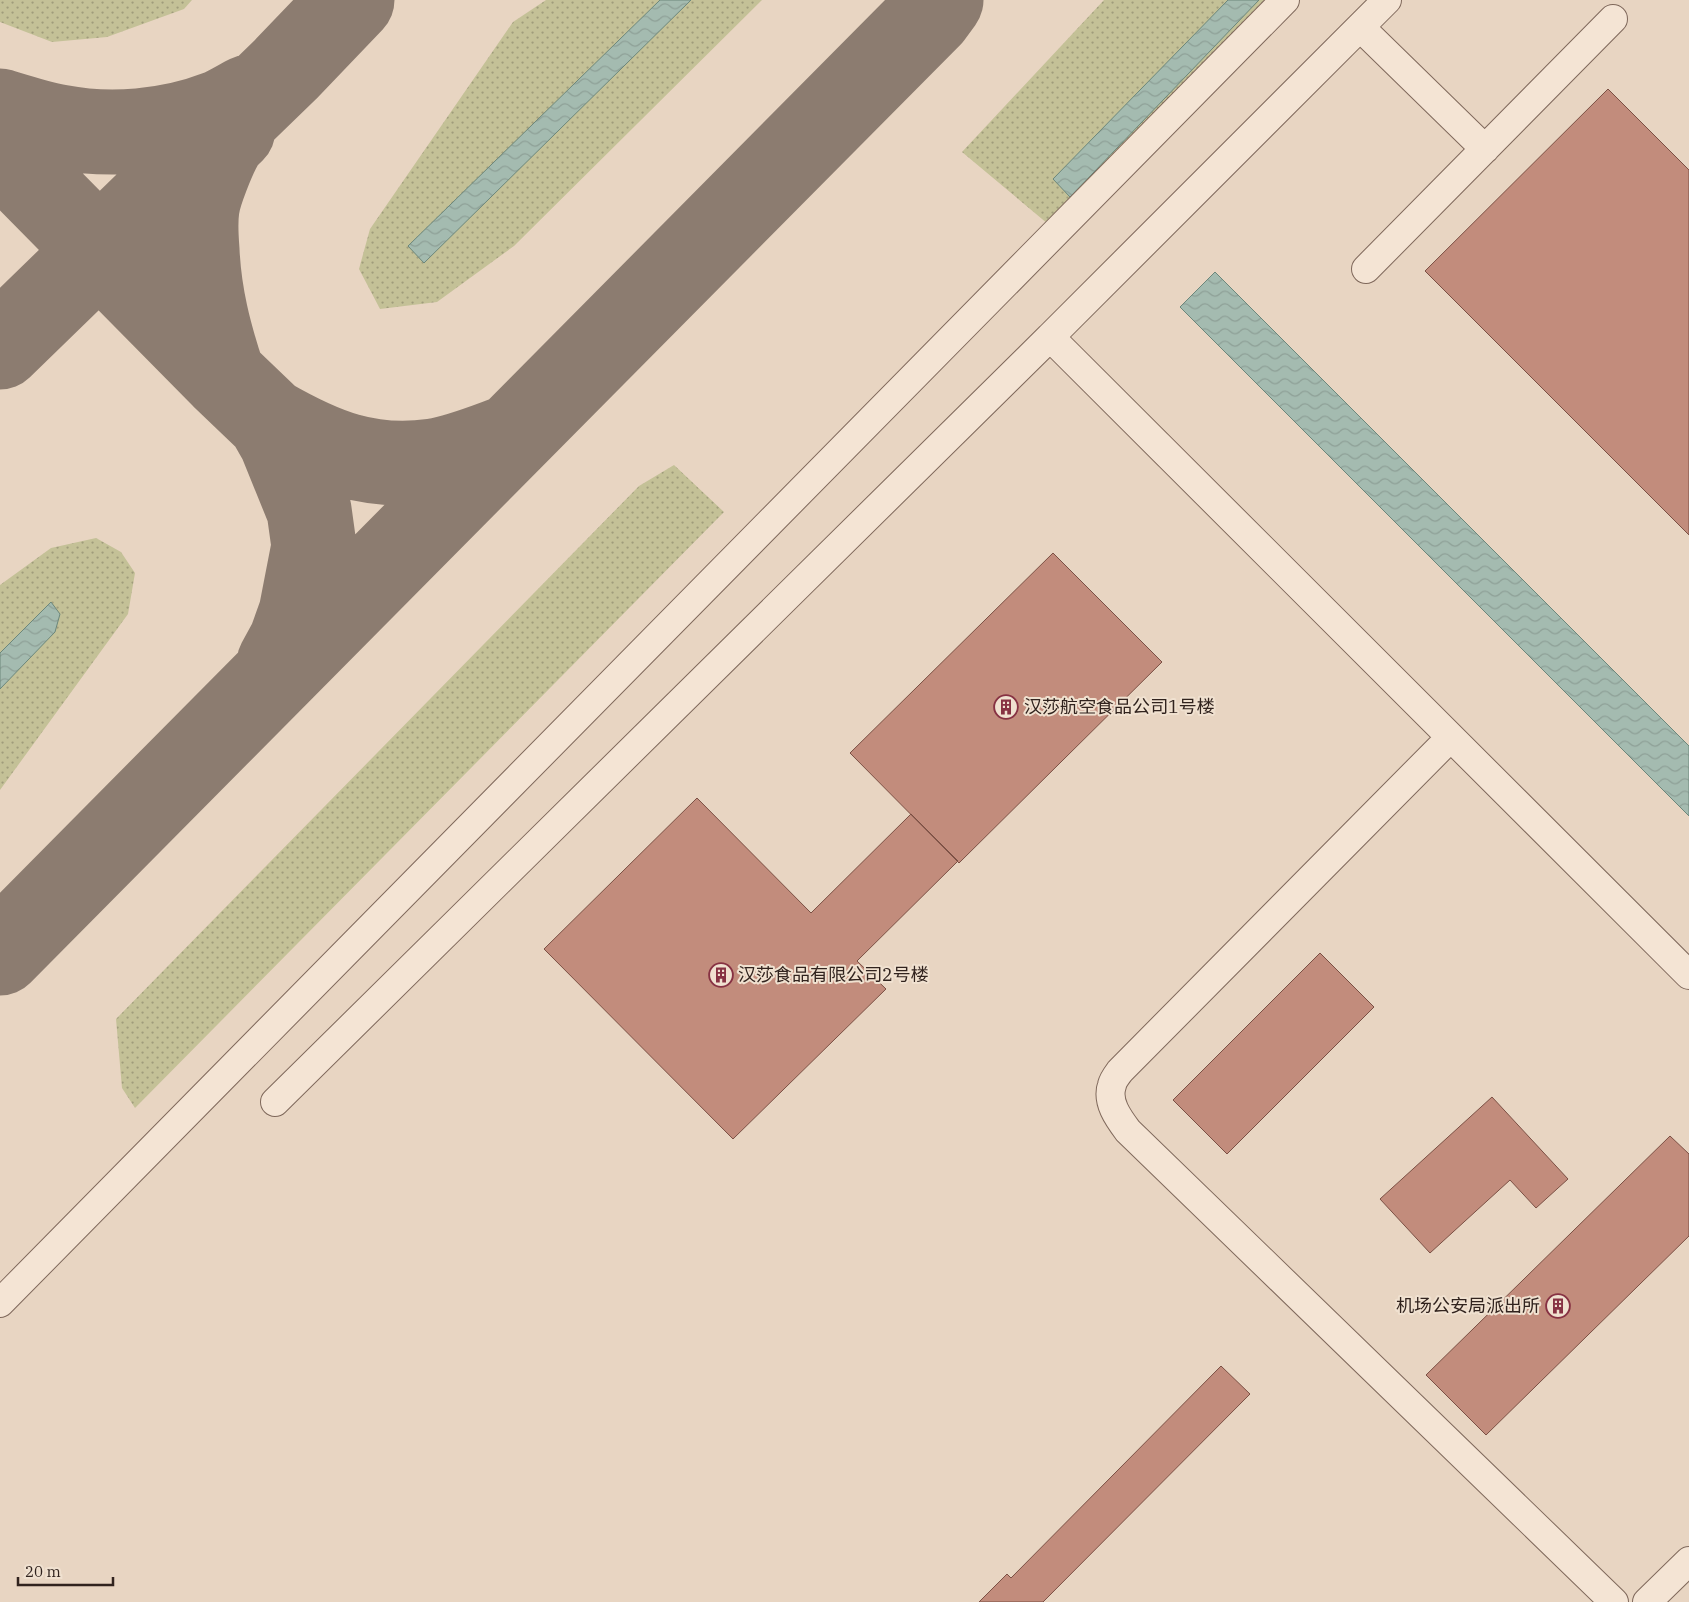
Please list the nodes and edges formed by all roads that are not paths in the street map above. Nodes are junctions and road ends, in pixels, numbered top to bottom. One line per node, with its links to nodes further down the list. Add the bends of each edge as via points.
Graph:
1 (1285, 0): 11 (street)
2 (1387, 0): 4 (street)
3 (1613, 19): 5 (street)
4 (1360, 27): 5 (street); 7 (street)
5 (1485, 148): 6 (street)
6 (1366, 269)
7 (1050, 337): 8 (street); 10 (street)
8 (1450, 738): 9 (street); 13 (street, via 1120,1071 1111,1086 1111,1099 1116,1114 1128,1131)
9 (1689, 975)
10 (275, 1102)
11 (0, 1303)
12 (1689, 1561): 14 (street)
13 (1614, 1602)
14 (1647, 1602)

